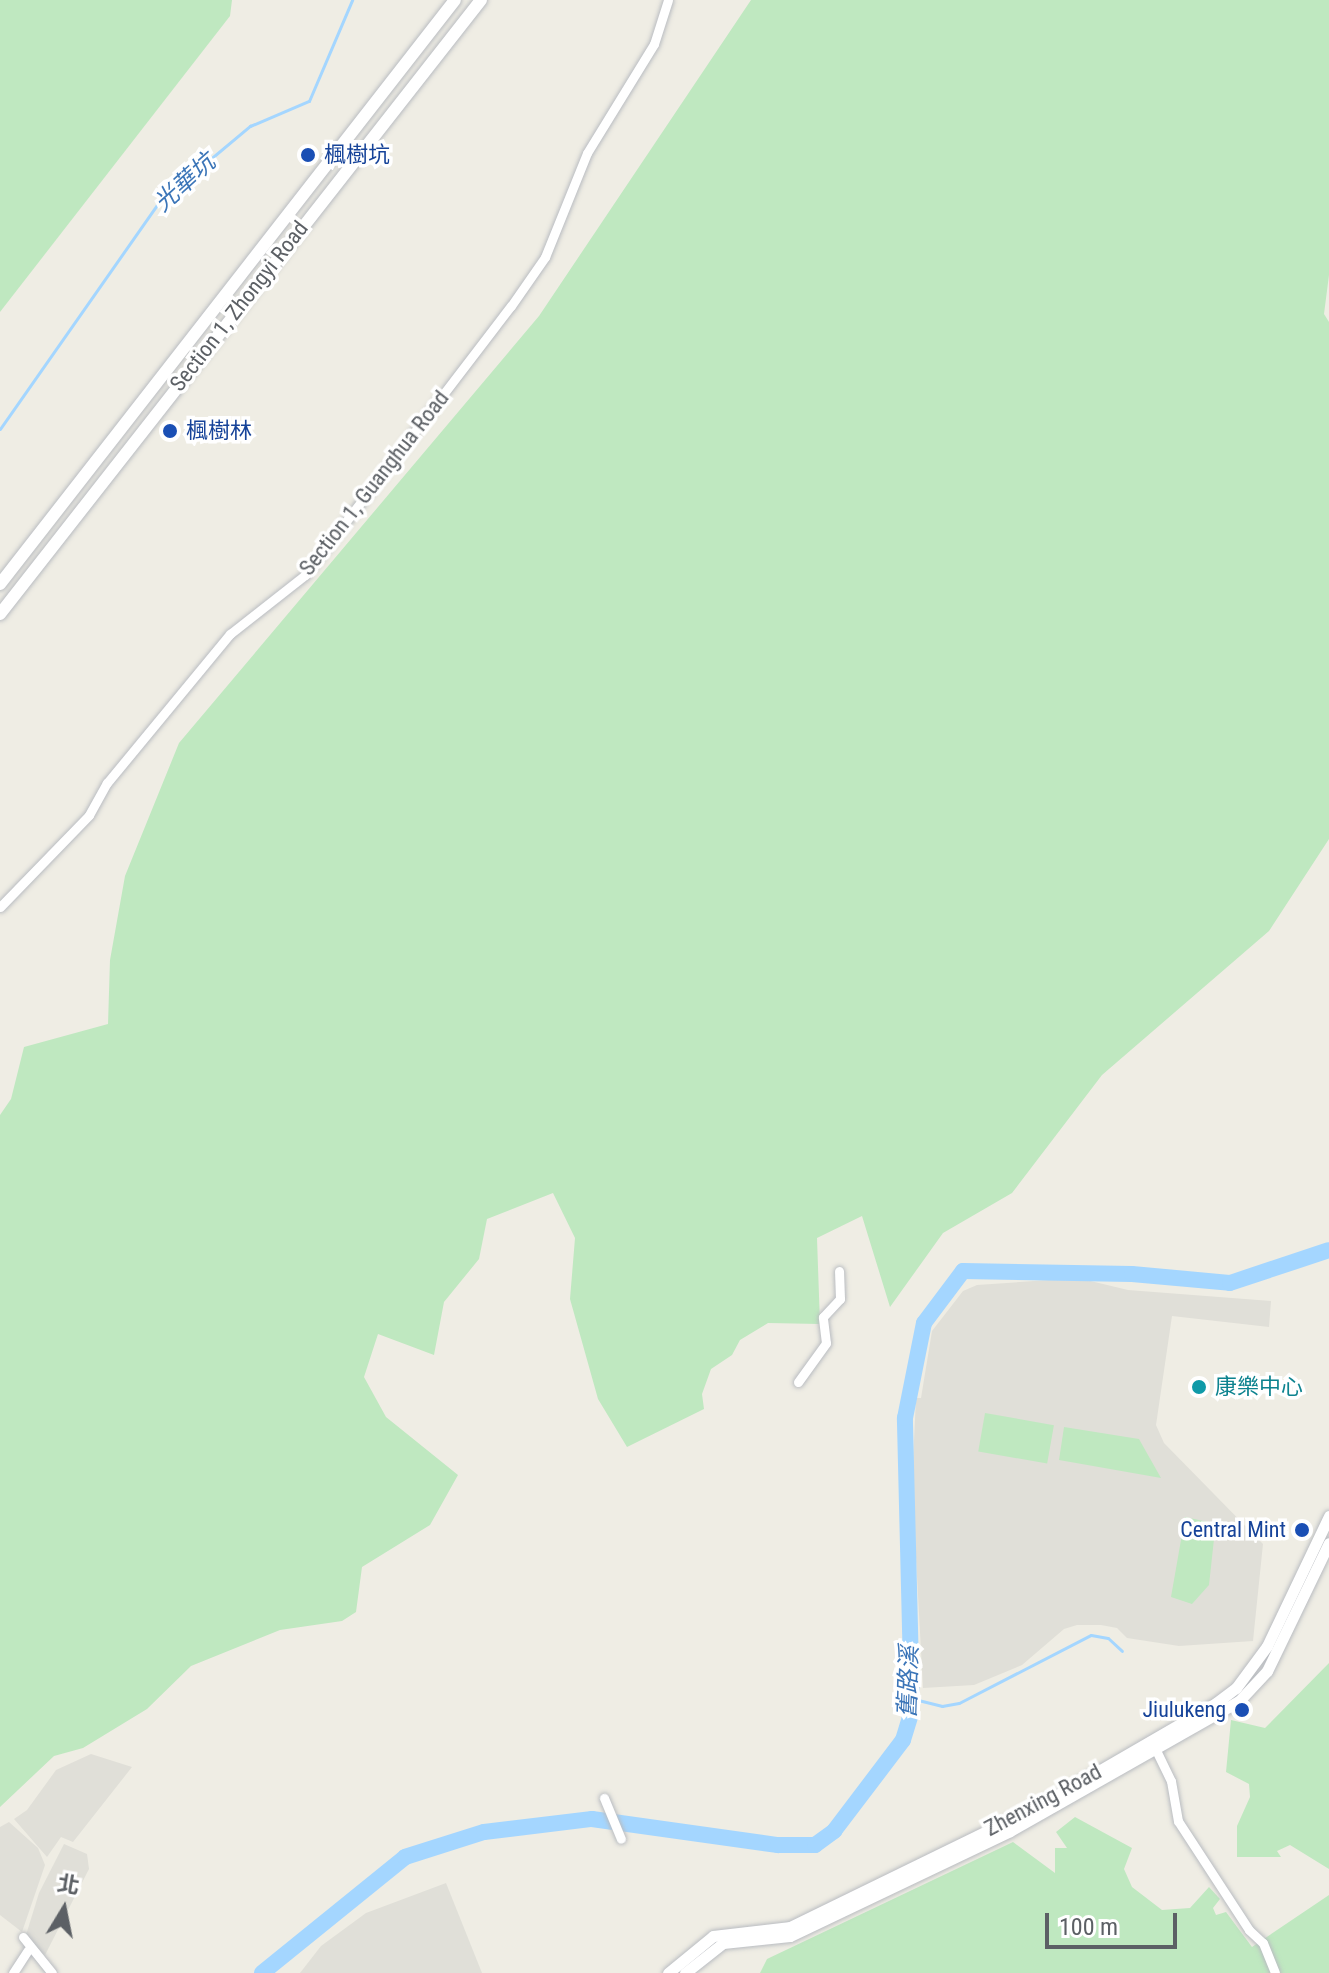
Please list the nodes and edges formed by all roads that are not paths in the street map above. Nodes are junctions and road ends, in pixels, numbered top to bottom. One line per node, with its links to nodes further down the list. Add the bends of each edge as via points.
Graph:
1 (455, 0): 4 (main road, Section 1, Zhongyi Road)
2 (481, 0): 5 (main road, Section 1, Zhongyi Road)
3 (668, 0): 10 (street, Section 1, Guanghua Road, via 654,44 587,153 545,257 511,306 305,575 230,634 107,783 89,815)
4 (357, 118): 5 (main road); 6 (main road, Section 1, Zhongyi Road)
5 (380, 136): 7 (main road, Section 1, Zhongyi Road)
6 (150, 384): 7 (main road); 8 (main road, Section 1, Zhongyi Road)
7 (171, 400): 9 (main road, Section 1, Zhongyi Road)
8 (0, 584)
9 (0, 614)
10 (0, 907)
11 (839, 1271): 12 (street, via 840,1299 823,1317 826,1343)
12 (798, 1382)
13 (1329, 1516): 15 (street, Zhenxing Road, via 1251,1671 1216,1703)
14 (1329, 1543): 15 (street, Zhenxing Road, via 1260,1680 1230,1708)
15 (1153, 1745): 22 (street, Zhenxing Road, via 790,1927 713,1936); 23 (street, Zhenxing Road, via 1067,1802 823,1922 790,1936 723,1943); 24 (street, via 1171,1781 1178,1821 1249,1930 1263,1943)
16 (604, 1798): 17 (street)
17 (621, 1839)
18 (23, 1937): 19 (street)
19 (28, 1950): 20 (street); 21 (street)
20 (13, 1973)
21 (52, 1973)
22 (668, 1973)
23 (685, 1973)
24 (1275, 1973)

